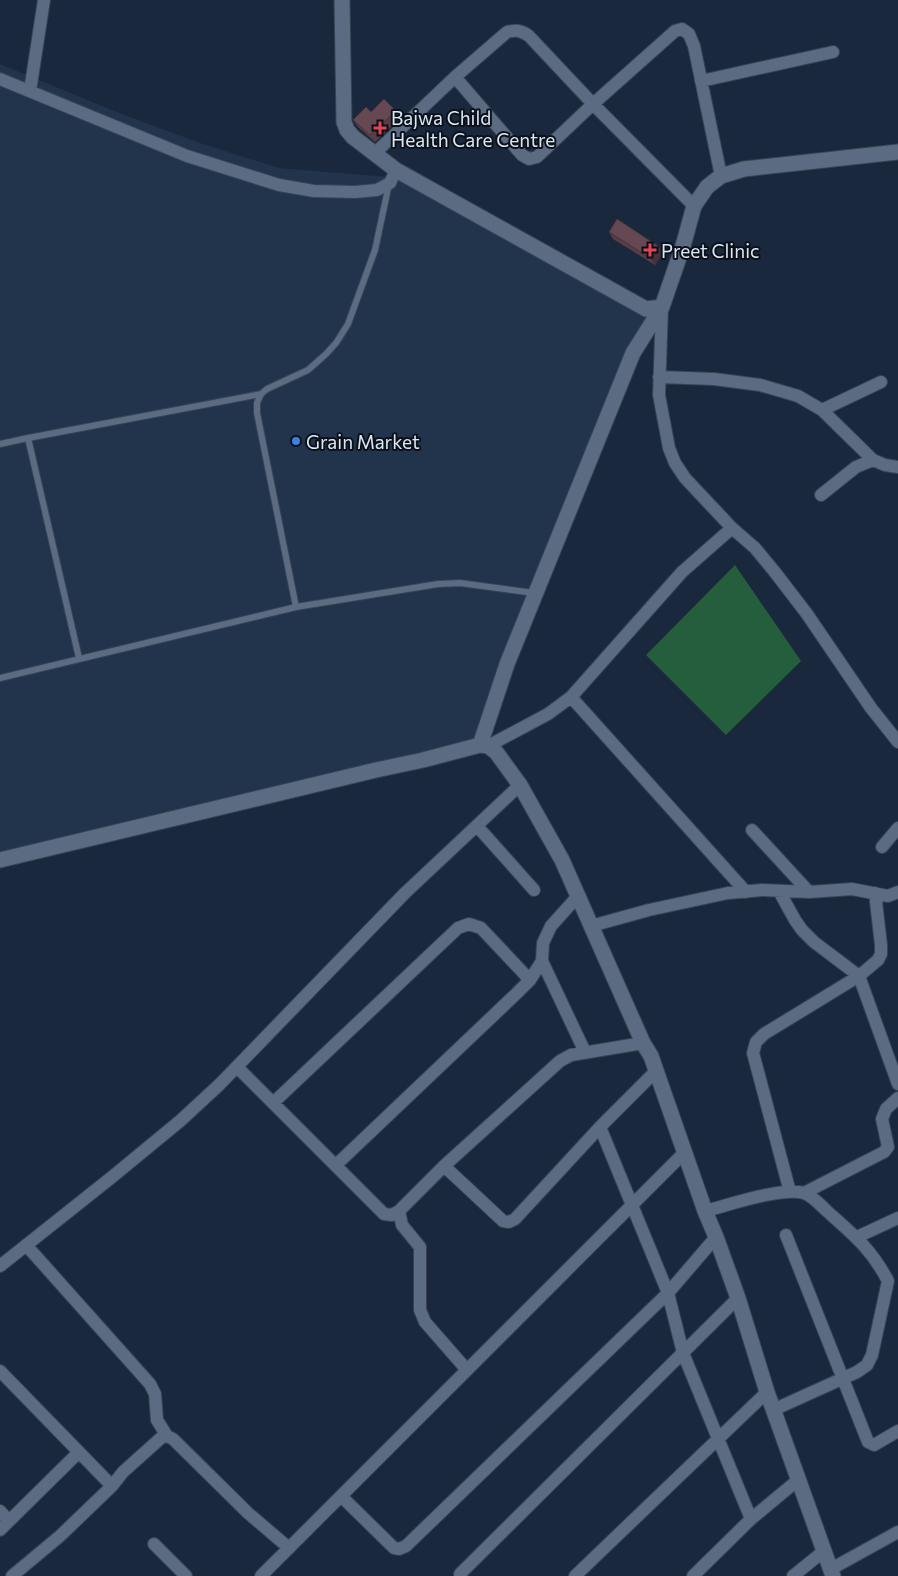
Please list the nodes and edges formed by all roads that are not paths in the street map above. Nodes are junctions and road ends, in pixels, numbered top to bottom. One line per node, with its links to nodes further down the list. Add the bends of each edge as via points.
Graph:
1 (44, 0): 7 (street)
2 (342, 0): 10 (street, via 344,122 353,137)
3 (833, 52): 6 (street)
4 (455, 77): 8 (street, via 507,32 515,30 529,36); 8 (street, via 522,155 530,159 537,157); 10 (street)
5 (0, 79): 7 (street)
6 (701, 81): 8 (street, via 694,46 689,34 682,29 675,31); 11 (street)
7 (30, 91): 12 (street, via 187,156 279,185 314,191 355,192 377,190)
8 (593, 104): 13 (street)
9 (898, 152): 11 (street, via 744,169)
10 (374, 154): 12 (street)
11 (721, 176): 13 (street, via 707,187)
12 (393, 177): 14 (street, via 646,309); 17 (lane, via 375,250 348,324 336,343 308,370)
13 (694, 206): 14 (street)
14 (662, 307): 15 (street); 25 (street, via 633,353)
15 (659, 377): 18 (street, via 760,385 798,396); 24 (street, via 659,395 675,464)
16 (881, 382): 18 (street)
17 (261, 394): 19 (lane); 26 (lane, via 257,413)
18 (822, 410): 21 (street)
19 (28, 438): 20 (lane); 27 (lane)
20 (0, 444)
21 (873, 460): 22 (street); 23 (street, via 856,467)
22 (898, 467)
23 (821, 495)
24 (732, 528): 29 (street, via 682,572); 30 (street, via 774,571)
25 (536, 594): 26 (lane, via 460,582); 31 (street, via 507,664)
26 (296, 608): 27 (lane)
27 (79, 658): 28 (lane)
28 (0, 678)
29 (571, 697): 31 (street, via 548,714); 40 (street)
30 (898, 742)
31 (484, 745): 32 (street, via 496,752); 37 (street)
32 (520, 786): 33 (street); 44 (street, via 562,860)
33 (477, 826): 38 (street); 51 (street, via 405,893)
34 (898, 828): 36 (street)
35 (752, 830): 41 (street)
36 (882, 847)
37 (0, 860)
38 (534, 890)
39 (779, 891): 40 (street); 41 (street); 47 (street, via 808,936)
40 (746, 892): 45 (street, via 649,910)
41 (809, 892): 43 (street, via 852,890)
42 (898, 892): 43 (street, via 888,896)
43 (874, 893): 47 (street, via 881,954)
44 (578, 896): 45 (street); 46 (street, via 551,926 543,942)
45 (591, 926): 49 (street)
46 (542, 961): 48 (street); 50 (street)
47 (859, 976): 53 (street); 61 (street, via 756,1042 753,1053)
48 (530, 980): 55 (street, via 481,928 469,924 458,928); 59 (street)
49 (643, 1043): 50 (street); 52 (street)
50 (585, 1052): 60 (street, via 571,1054 560,1061)
51 (237, 1067): 55 (street); 70 (street, via 180,1121)
52 (656, 1071): 56 (street); 58 (street)
53 (898, 1084)
54 (898, 1098): 57 (street, via 886,1109 882,1119)
55 (274, 1103): 59 (street)
56 (600, 1127): 60 (street, via 509,1222 502,1221); 63 (street)
57 (893, 1145): 62 (street)
58 (686, 1152): 63 (street); 65 (street)
59 (336, 1165): 64 (street, via 384,1214 392,1215)
60 (444, 1166): 64 (street)
61 (790, 1192): 62 (street); 65 (street)
62 (804, 1193): 69 (street)
63 (631, 1206): 73 (street); 76 (street)
64 (399, 1211): 76 (street, via 402,1225 420,1247 422,1316)
65 (705, 1211): 68 (street)
66 (898, 1218): 69 (street)
67 (786, 1235): 78 (street)
68 (716, 1237): 73 (street); 74 (street)
69 (857, 1237): 72 (street)
70 (26, 1245): 71 (street); 82 (street, via 150,1384 155,1394 156,1420)
71 (0, 1266)
72 (893, 1284): 78 (street, via 867,1365)
73 (668, 1293): 75 (street); 87 (street, via 406,1546 394,1548)
74 (738, 1298): 75 (street); 79 (street)
75 (683, 1353): 83 (street); 96 (street)
76 (467, 1370): 87 (street)
77 (0, 1371): 84 (street)
78 (842, 1378): 80 (street); 81 (street, via 869,1444 874,1445)
79 (766, 1392): 80 (street); 83 (street)
80 (773, 1410): 85 (street)
81 (898, 1431)
82 (167, 1436): 86 (street, via 123,1472); 93 (street)
83 (718, 1439): 89 (street); 100 (street)
84 (79, 1452): 86 (street); 90 (street)
85 (798, 1480): 89 (street); 94 (street)
86 (112, 1486): 97 (street)
87 (341, 1496): 93 (street)
88 (0, 1510): 90 (street)
89 (751, 1519): 101 (street)
90 (4, 1525)
91 (898, 1532): 95 (street)
92 (154, 1544): 98 (street)
93 (290, 1548): 99 (street)
94 (824, 1551): 95 (street); 102 (street)
95 (832, 1573)
96 (460, 1574)
97 (12, 1576)
98 (186, 1576)
99 (261, 1576)
100 (575, 1576)
101 (693, 1576)
102 (793, 1576)

